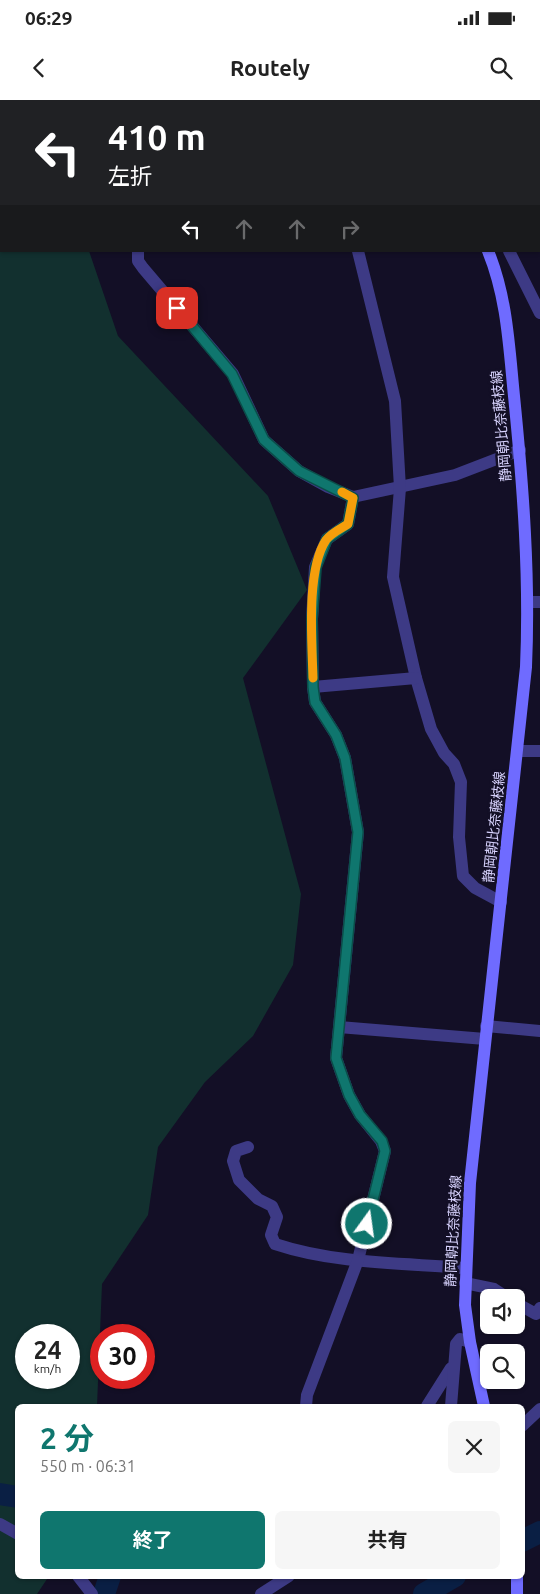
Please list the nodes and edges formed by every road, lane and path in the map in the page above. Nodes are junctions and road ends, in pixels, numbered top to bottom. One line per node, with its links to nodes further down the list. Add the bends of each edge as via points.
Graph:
1 (138, 252): 8 (street, via 138,261 143,268 232,374 264,440 299,471)
2 (358, 252): 7 (street, via 395,401)
3 (488, 252): 6 (main road, 静岡朝比奈藤枝線, via 497,272 506,315)
4 (510, 252): 5 (street)
5 (540, 313)
6 (520, 450): 7 (street, via 455,476); 9 (main road, 静岡朝比奈藤枝線)
7 (400, 488): 8 (street); 10 (street, via 393,577)
8 (353, 498): 11 (street, via 348,524 327,539 316,567 312,619)
9 (534, 602): 12 (main road, 静岡朝比奈藤枝線)
10 (416, 678): 11 (street); 14 (street, via 432,729 461,782 459,838 463,876 475,888)
11 (313, 687): 16 (street, via 315,702 336,735 345,758 358,832)
12 (518, 751): 13 (street); 14 (main road, 静岡朝比奈藤枝線)
13 (540, 751)
14 (501, 902): 15 (main road, 静岡朝比奈藤枝線)
15 (486, 1026): 17 (street); 18 (main road, 静岡朝比奈藤枝線)
16 (339, 1027): 18 (street); 20 (street, via 336,1058 340,1075 360,1115 382,1141 385,1151)
17 (540, 1032)
18 (484, 1039): 21 (main road, 静岡朝比奈藤枝線)
19 (248, 1147): 20 (street, via 236,1151 233,1161 239,1180 258,1199 272,1206 277,1217 271,1235 275,1244 296,1251)
20 (358, 1260): 21 (street); 28 (street)
21 (465, 1268): 22 (main road, 静岡朝比奈藤枝線)
22 (465, 1282): 23 (street); 26 (main road, 静岡朝比奈藤枝線)
23 (494, 1289)
24 (525, 1308): 25 (street, via 536,1314)
25 (540, 1308)
26 (470, 1342): 27 (street, via 460,1339 456,1344); 31 (main road, 静岡朝比奈藤枝線)
27 (453, 1366): 29 (street); 30 (street)
28 (306, 1404)
29 (428, 1404)
30 (451, 1404)
31 (484, 1404)
32 (540, 1409): 33 (street)
33 (525, 1423)
34 (0, 1524): 35 (street)
35 (15, 1532)
36 (80, 1579): 39 (street)
37 (284, 1579): 40 (street)
38 (517, 1579): 41 (main road)
39 (92, 1594)
40 (261, 1594)
41 (517, 1594)

